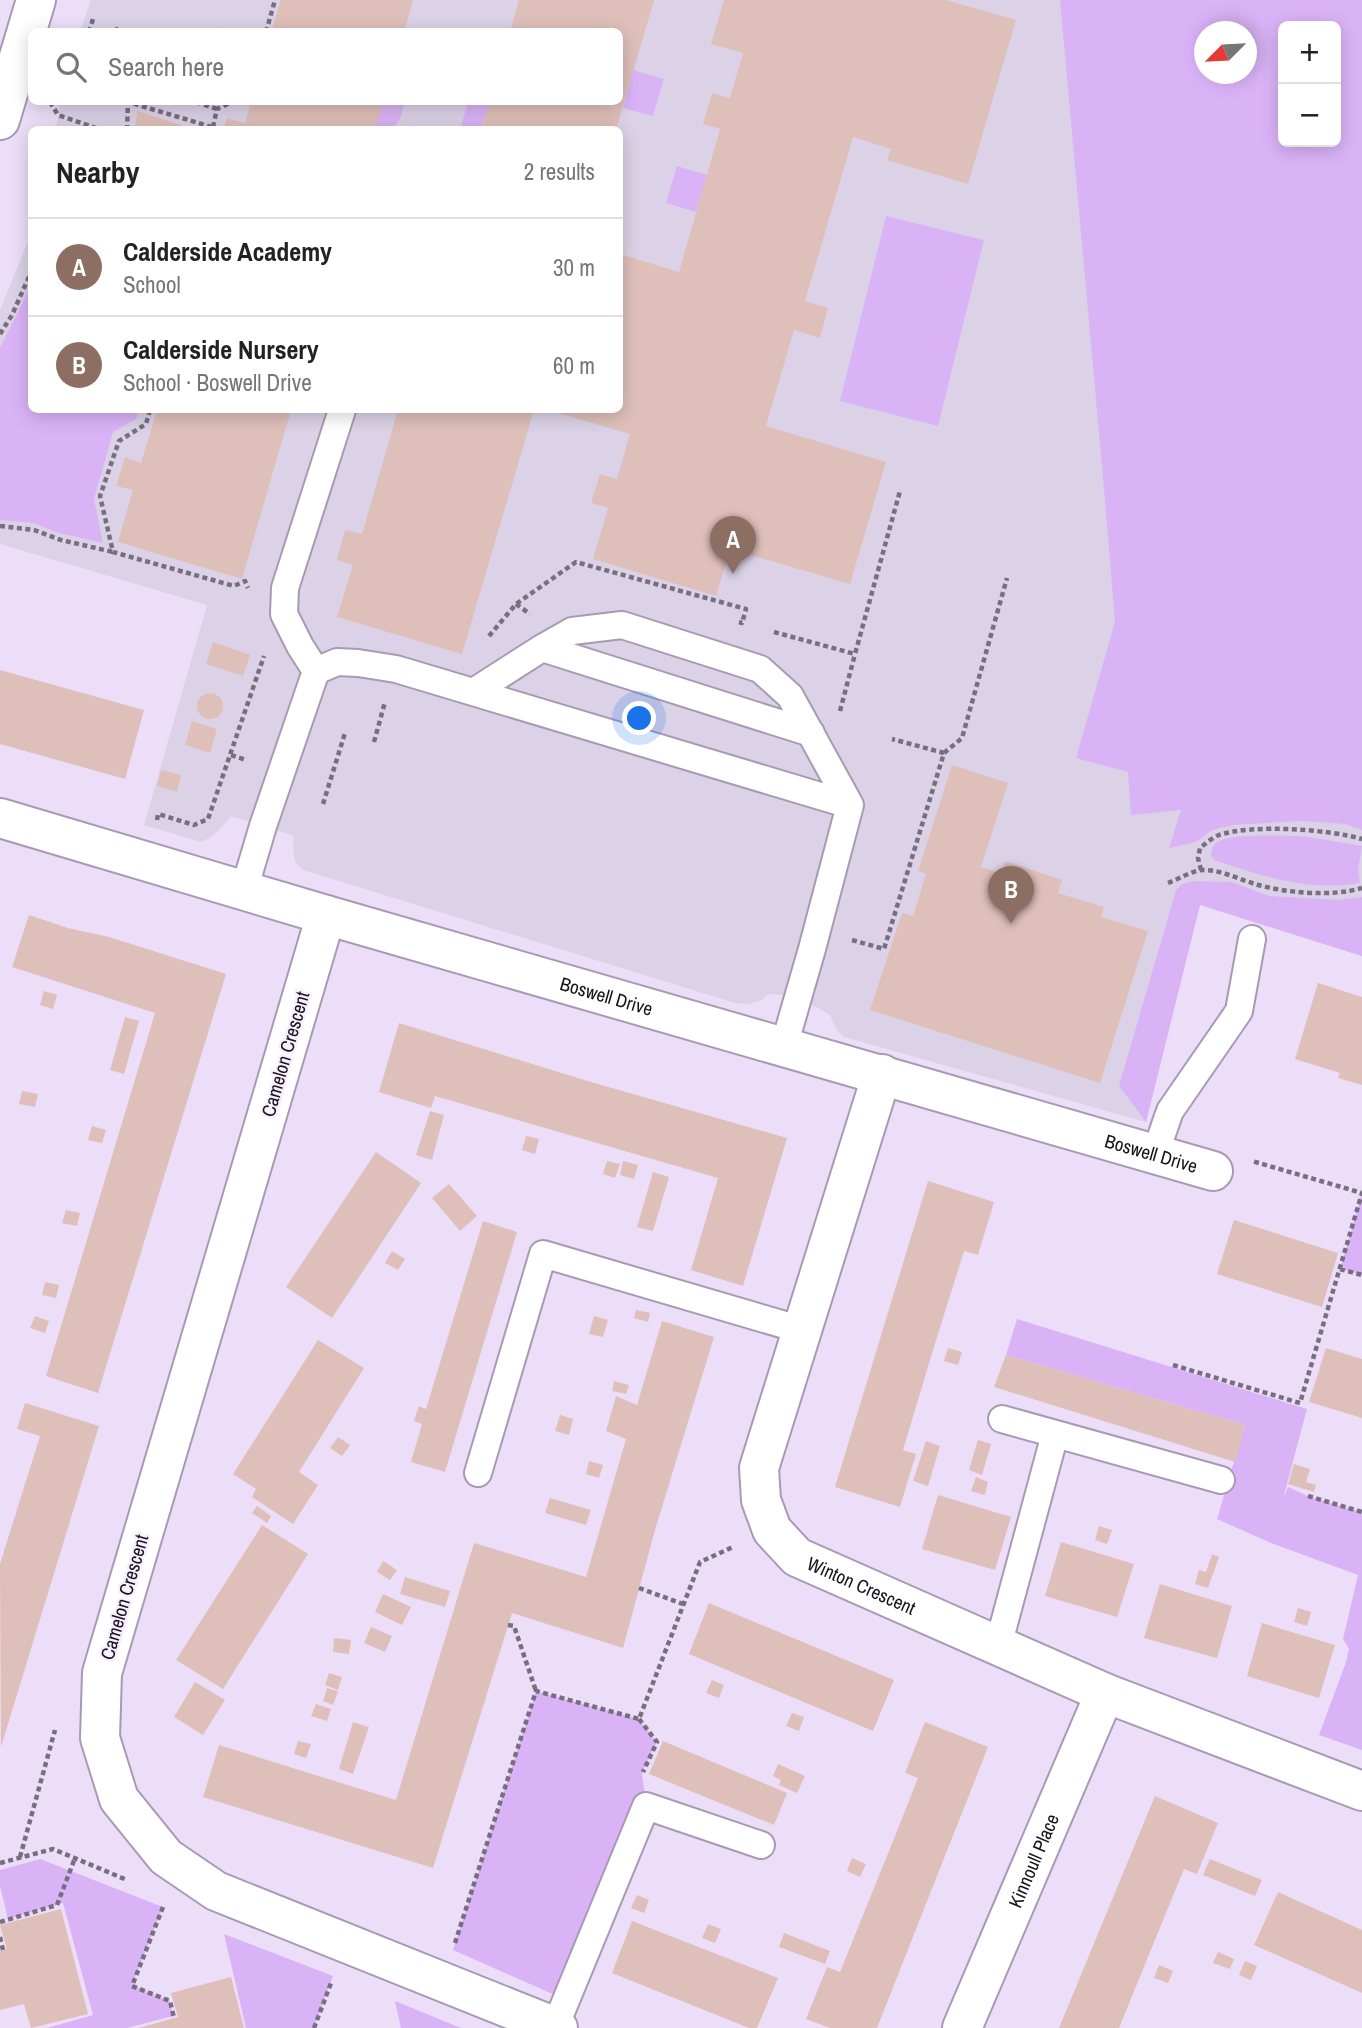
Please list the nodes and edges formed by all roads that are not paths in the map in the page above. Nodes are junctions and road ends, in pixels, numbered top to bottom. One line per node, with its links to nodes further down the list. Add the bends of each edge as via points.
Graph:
1 (36, 0): 2 (street)
2 (0, 120)
3 (341, 413): 5 (lane, via 285,588 284,614)
4 (542, 648): 6 (lane); 7 (lane); 7 (lane, via 572,631 622,625 760,669 790,696)
5 (316, 671): 6 (lane, via 337,662 358,663 396,668); 10 (lane)
6 (474, 691): 8 (lane)
7 (811, 733): 8 (lane)
8 (850, 805): 13 (lane)
9 (0, 818): 10 (street, Boswell Drive)
10 (244, 890): 11 (street, Boswell Drive)
11 (326, 915): 13 (street, Boswell Drive); 26 (street, Camelon Crescent, via 102,1673 100,1738 119,1799 166,1857 216,1891)
12 (1252, 939): 15 (lane, via 1238,1011 1170,1111)
13 (784, 1046): 14 (street, Boswell Drive)
14 (881, 1074): 15 (street, Boswell Drive); 17 (street, Winton Crescent)
15 (1155, 1154): 16 (street, Boswell Drive)
16 (1213, 1171)
17 (802, 1330): 20 (lane, via 543,1254); 22 (street, Winton Crescent, via 759,1468 761,1500 772,1530 797,1558)
18 (1002, 1419): 19 (lane)
19 (1055, 1434): 21 (lane); 22 (lane)
20 (478, 1473)
21 (1222, 1480)
22 (998, 1646): 23 (street, Winton Crescent)
23 (1105, 1693): 24 (street, Winton Crescent); 27 (street, Kinnoull Place)
24 (1362, 1791)
25 (761, 1845): 26 (lane, via 646,1806)
26 (556, 2027)
27 (962, 2028)

